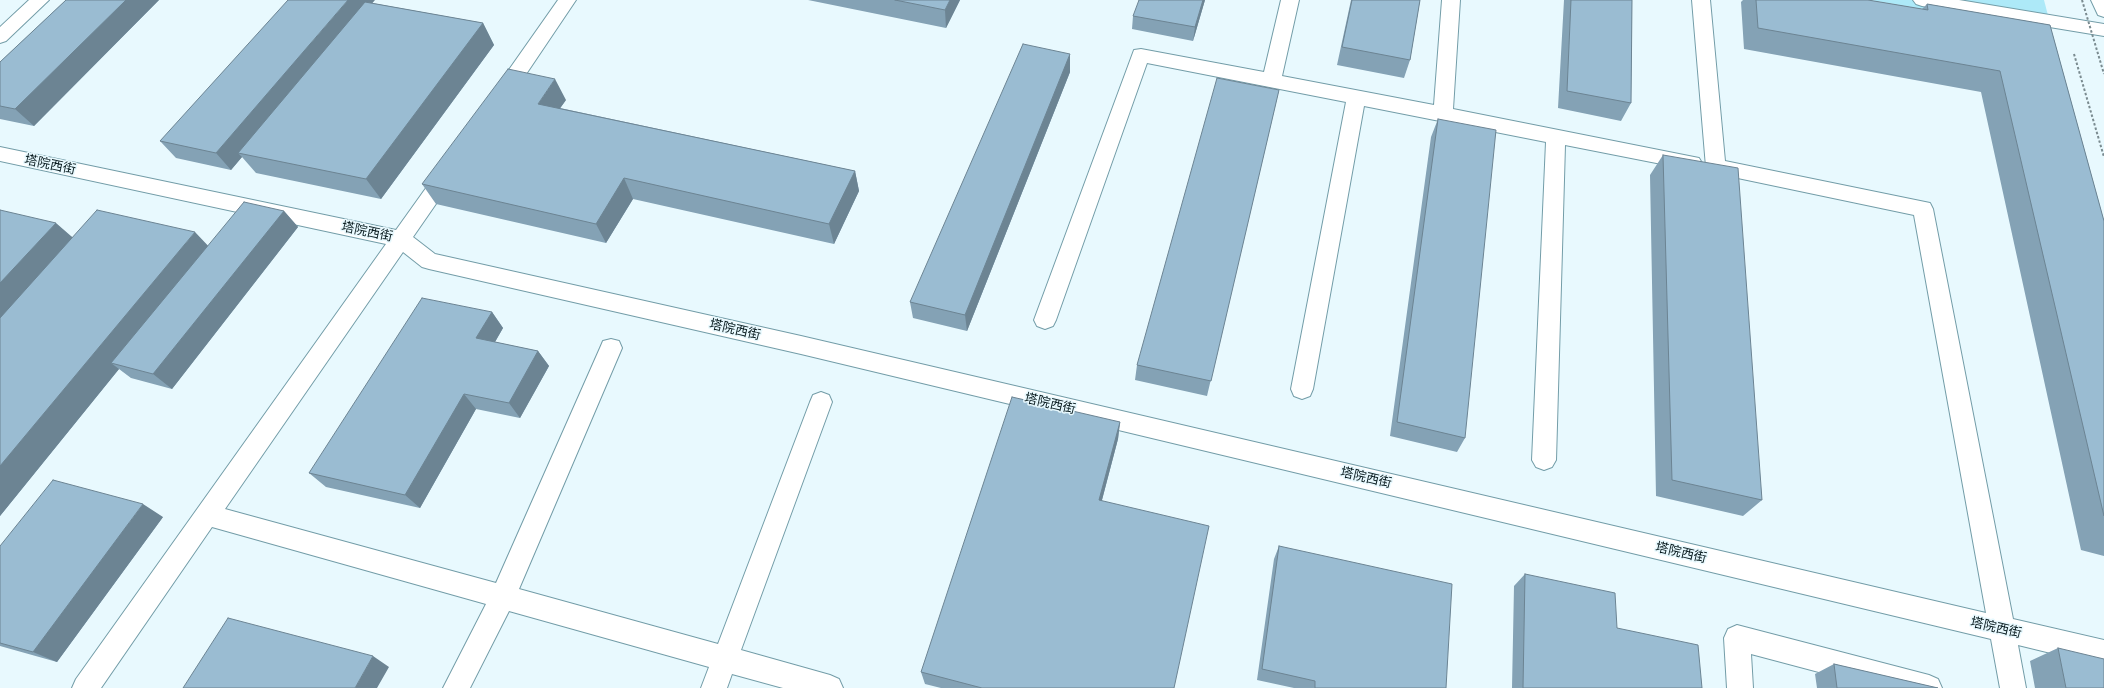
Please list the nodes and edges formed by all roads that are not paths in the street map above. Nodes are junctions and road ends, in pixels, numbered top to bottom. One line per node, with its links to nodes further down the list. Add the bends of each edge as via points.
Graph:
1 (40, 0): 10 (street)
2 (568, 0): 13 (street)
3 (1290, 0): 11 (street)
4 (1451, 0): 14 (street)
5 (1701, 0): 18 (street)
6 (1922, 0): 9 (street)
7 (2100, 0): 8 (street)
8 (2104, 11)
9 (2104, 30)
10 (0, 37)
11 (1272, 80): 12 (street); 20 (street, via 1141,55)
12 (1356, 97): 14 (street); 22 (street)
13 (491, 110)
14 (1443, 114): 15 (street)
15 (1556, 136): 18 (street); 24 (street)
16 (0, 154): 19 (street, 塔院西街)
17 (460, 155): 19 (street)
18 (1716, 167): 27 (street, via 1923,208)
19 (401, 239): 25 (street); 27 (street, 塔院西街, via 429,261 816,348)
20 (1045, 320)
21 (611, 348): 26 (street)
22 (1302, 388)
23 (821, 402): 29 (street)
24 (1544, 460)
25 (207, 515): 26 (street); 30 (street)
26 (503, 597): 29 (street); 31 (street)
27 (2003, 630): 28 (street, 塔院西街); 36 (street)
28 (2104, 653)
29 (725, 659): 32 (street); 33 (street)
30 (85, 688)
31 (456, 688)
32 (714, 688)
33 (830, 688)
34 (1740, 688): 35 (street, via 1736,638)
35 (1929, 688)
36 (2013, 688)

